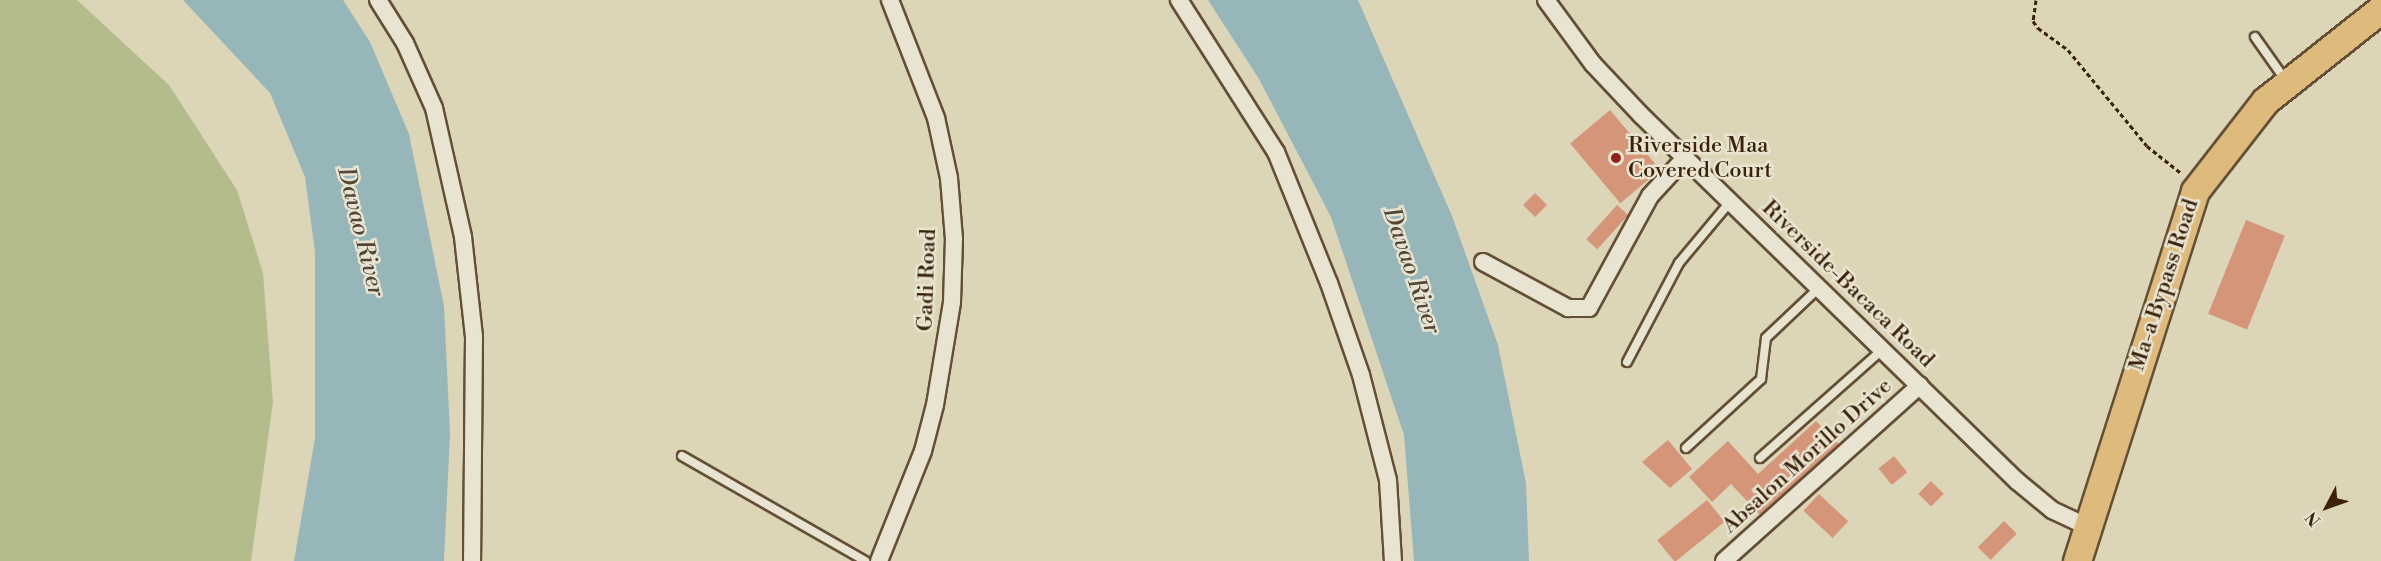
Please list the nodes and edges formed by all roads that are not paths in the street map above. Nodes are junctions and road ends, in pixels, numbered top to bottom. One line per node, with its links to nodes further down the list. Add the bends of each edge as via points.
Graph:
1 (378, 0): 20 (street, via 405,43 434,108 463,237 474,337)
2 (890, 0): 22 (street, Gadi Road, via 936,118 949,178 954,239 952,302 936,405)
3 (1179, 0): 23 (street, via 1276,152 1329,283 1361,375 1388,480)
4 (1546, 0): 8 (street, Riverside-Bacaca Road, via 1593,64)
5 (2381, 9): 7 (main road, Ma-a Bypass Road)
6 (2255, 37): 7 (lane)
7 (2287, 82): 18 (main road, Ma-a Bypass Road, via 2241,126 2194,191)
8 (1685, 158): 9 (street, Riverside-Bacaca Road); 10 (street, via 1650,196 1589,308 1568,308)
9 (1730, 202): 11 (street, Riverside-Bacaca Road); 13 (lane, via 1679,263)
10 (1483, 262)
11 (1820, 287): 12 (street, Riverside-Bacaca Road); 15 (lane, via 1766,338 1761,379)
12 (1884, 349): 14 (street, Riverside-Bacaca Road); 17 (lane)
13 (1627, 362)
14 (1920, 385): 18 (street, Riverside-Bacaca Road, via 2035,497); 19 (street, Absalon Morillo Drive)
15 (1686, 448)
16 (682, 456): 21 (lane)
17 (1760, 458)
18 (2088, 527): 24 (main road, Ma-a Bypass Road)
19 (1735, 558)
20 (472, 561)
21 (865, 561)
22 (879, 561)
23 (1393, 561)
24 (2077, 561)

